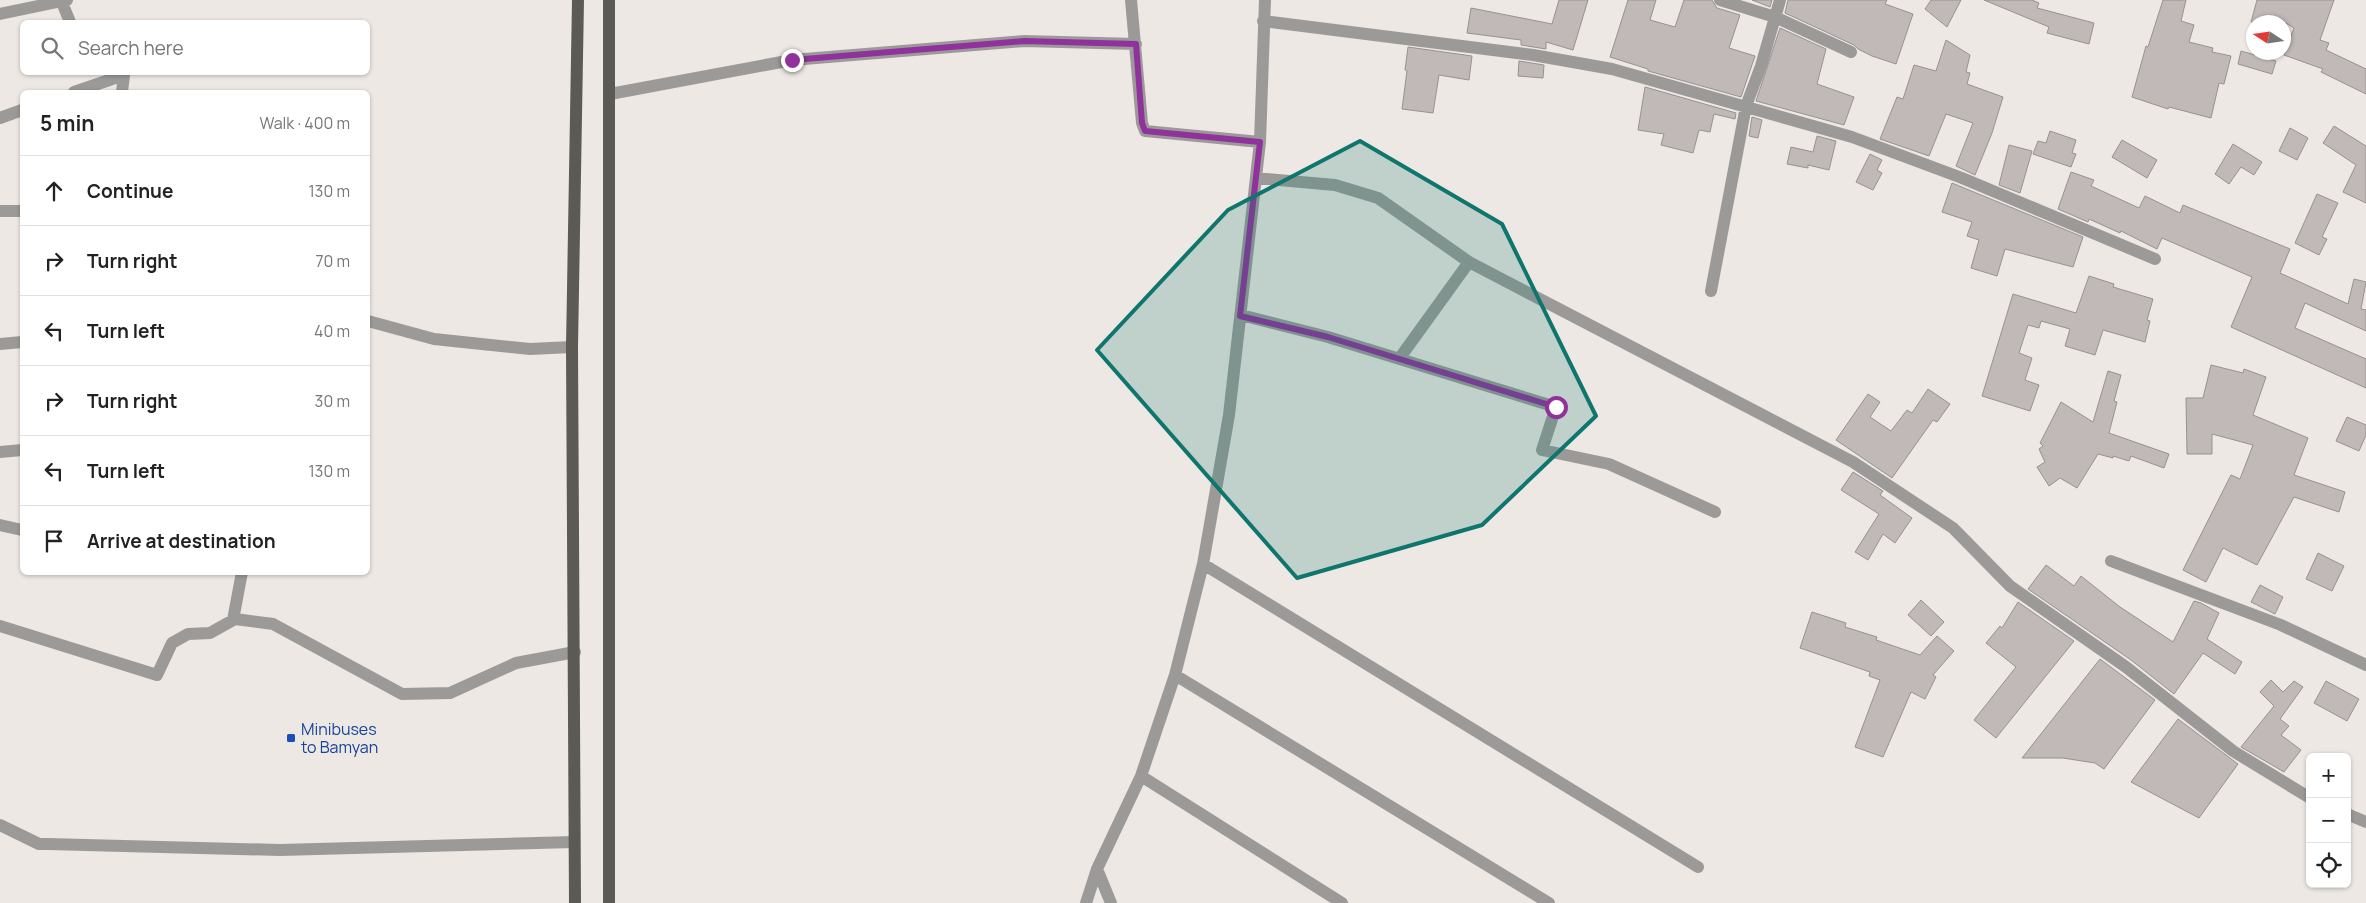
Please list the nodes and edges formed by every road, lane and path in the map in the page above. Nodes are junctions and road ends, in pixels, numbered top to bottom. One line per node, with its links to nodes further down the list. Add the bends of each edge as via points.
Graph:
1 (578, 0): 33 (main road)
2 (609, 0): 18 (main road)
3 (1131, 0): 12 (street)
4 (1266, 0): 11 (street)
5 (1720, 0): 9 (street)
6 (1780, 0): 9 (street)
7 (63, 1): 8 (street); 10 (street)
8 (0, 14)
9 (1775, 17): 13 (street); 19 (street)
10 (69, 20)
11 (1263, 21): 19 (street, via 1604,67); 22 (street)
12 (1136, 44): 18 (street, via 1024,41 792,60); 22 (street, via 1145,131)
13 (1851, 52)
14 (120, 75): 16 (street)
15 (123, 75): 17 (street)
16 (79, 90)
17 (122, 90)
18 (610, 94): 57 (main road)
19 (1746, 106): 26 (street, via 1852,137 1962,178); 28 (street)
20 (20, 111): 21 (street)
21 (0, 118)
22 (1260, 142): 23 (street)
23 (1256, 178): 27 (street, via 1335,185 1378,198); 29 (street)
24 (0, 211): 25 (street)
25 (20, 211)
26 (2155, 259)
27 (1468, 262): 34 (street); 49 (street, via 1853,462 1953,528 2010,586 2126,667 2233,751)
28 (1711, 291)
29 (1240, 316): 34 (street, via 1328,337); 41 (street, via 1229,415)
30 (370, 322): 33 (street, via 434,339 530,349)
31 (20, 342): 32 (street)
32 (0, 344)
33 (572, 346): 45 (main road)
34 (1399, 359): 37 (street, via 1556,407 1542,450 1609,464)
35 (20, 450): 36 (street)
36 (0, 452)
37 (1715, 512)
38 (0, 525): 39 (street)
39 (20, 530)
40 (2111, 561): 46 (street, via 2281,625)
41 (1203, 564): 47 (street); 54 (street)
42 (241, 575): 43 (street)
43 (233, 620): 44 (street, via 210,633 188,634 172,643 157,674); 45 (street, via 273,624 402,694 450,693 516,663)
44 (0, 626)
45 (575, 652): 53 (main road)
46 (2366, 665)
47 (1175, 675): 48 (street); 61 (street)
48 (1141, 776): 55 (street); 60 (street)
49 (2306, 796)
50 (2351, 816): 51 (street)
51 (2366, 822)
52 (0, 825): 53 (street, via 39,844 280,850)
53 (574, 842): 56 (main road)
54 (1698, 867)
55 (1097, 869): 58 (street); 59 (street)
56 (575, 903)
57 (609, 903)
58 (1086, 903)
59 (1111, 903)
60 (1342, 903)
61 (1550, 903)

